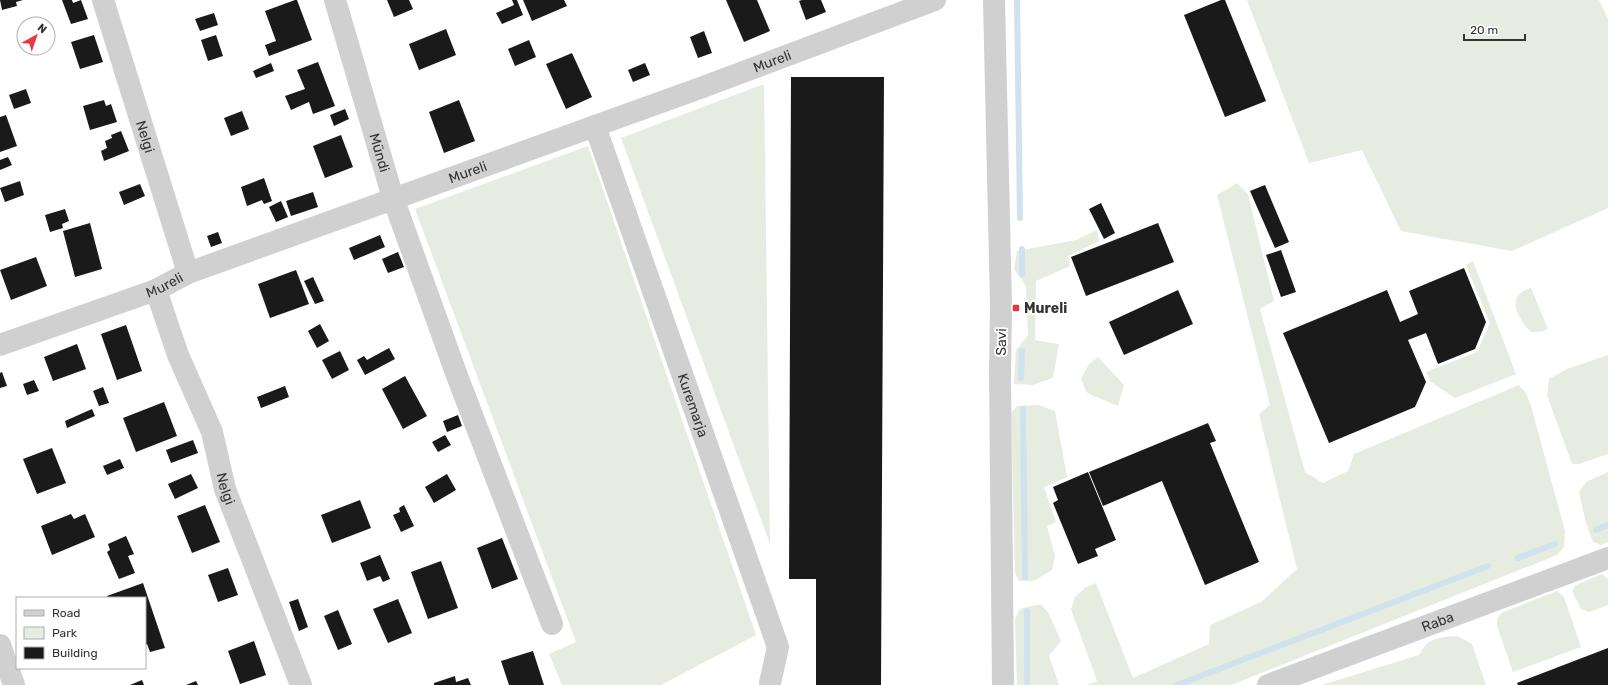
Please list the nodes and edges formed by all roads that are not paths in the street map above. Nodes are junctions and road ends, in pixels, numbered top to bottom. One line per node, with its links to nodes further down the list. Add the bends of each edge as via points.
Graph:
1 (103, 0): 7 (street, Nelgi)
2 (336, 0): 6 (street, Mündi)
3 (935, 0): 5 (street, Mureli)
4 (994, 0): 16 (street, Savi, via 1001,306)
5 (595, 126): 6 (street, Mureli); 15 (street, Kuremarja, via 778,647)
6 (393, 198): 7 (street, Mureli); 11 (street, Mündi)
7 (188, 273): 8 (street, Mureli)
8 (156, 290): 9 (street, Mureli); 14 (street, Nelgi, via 178,355 212,432 225,489)
9 (0, 345)
10 (1608, 558): 17 (street, Raba)
11 (552, 624)
12 (0, 645): 13 (street)
13 (14, 685)
14 (301, 685)
15 (770, 685)
16 (1004, 685)
17 (1268, 685)

